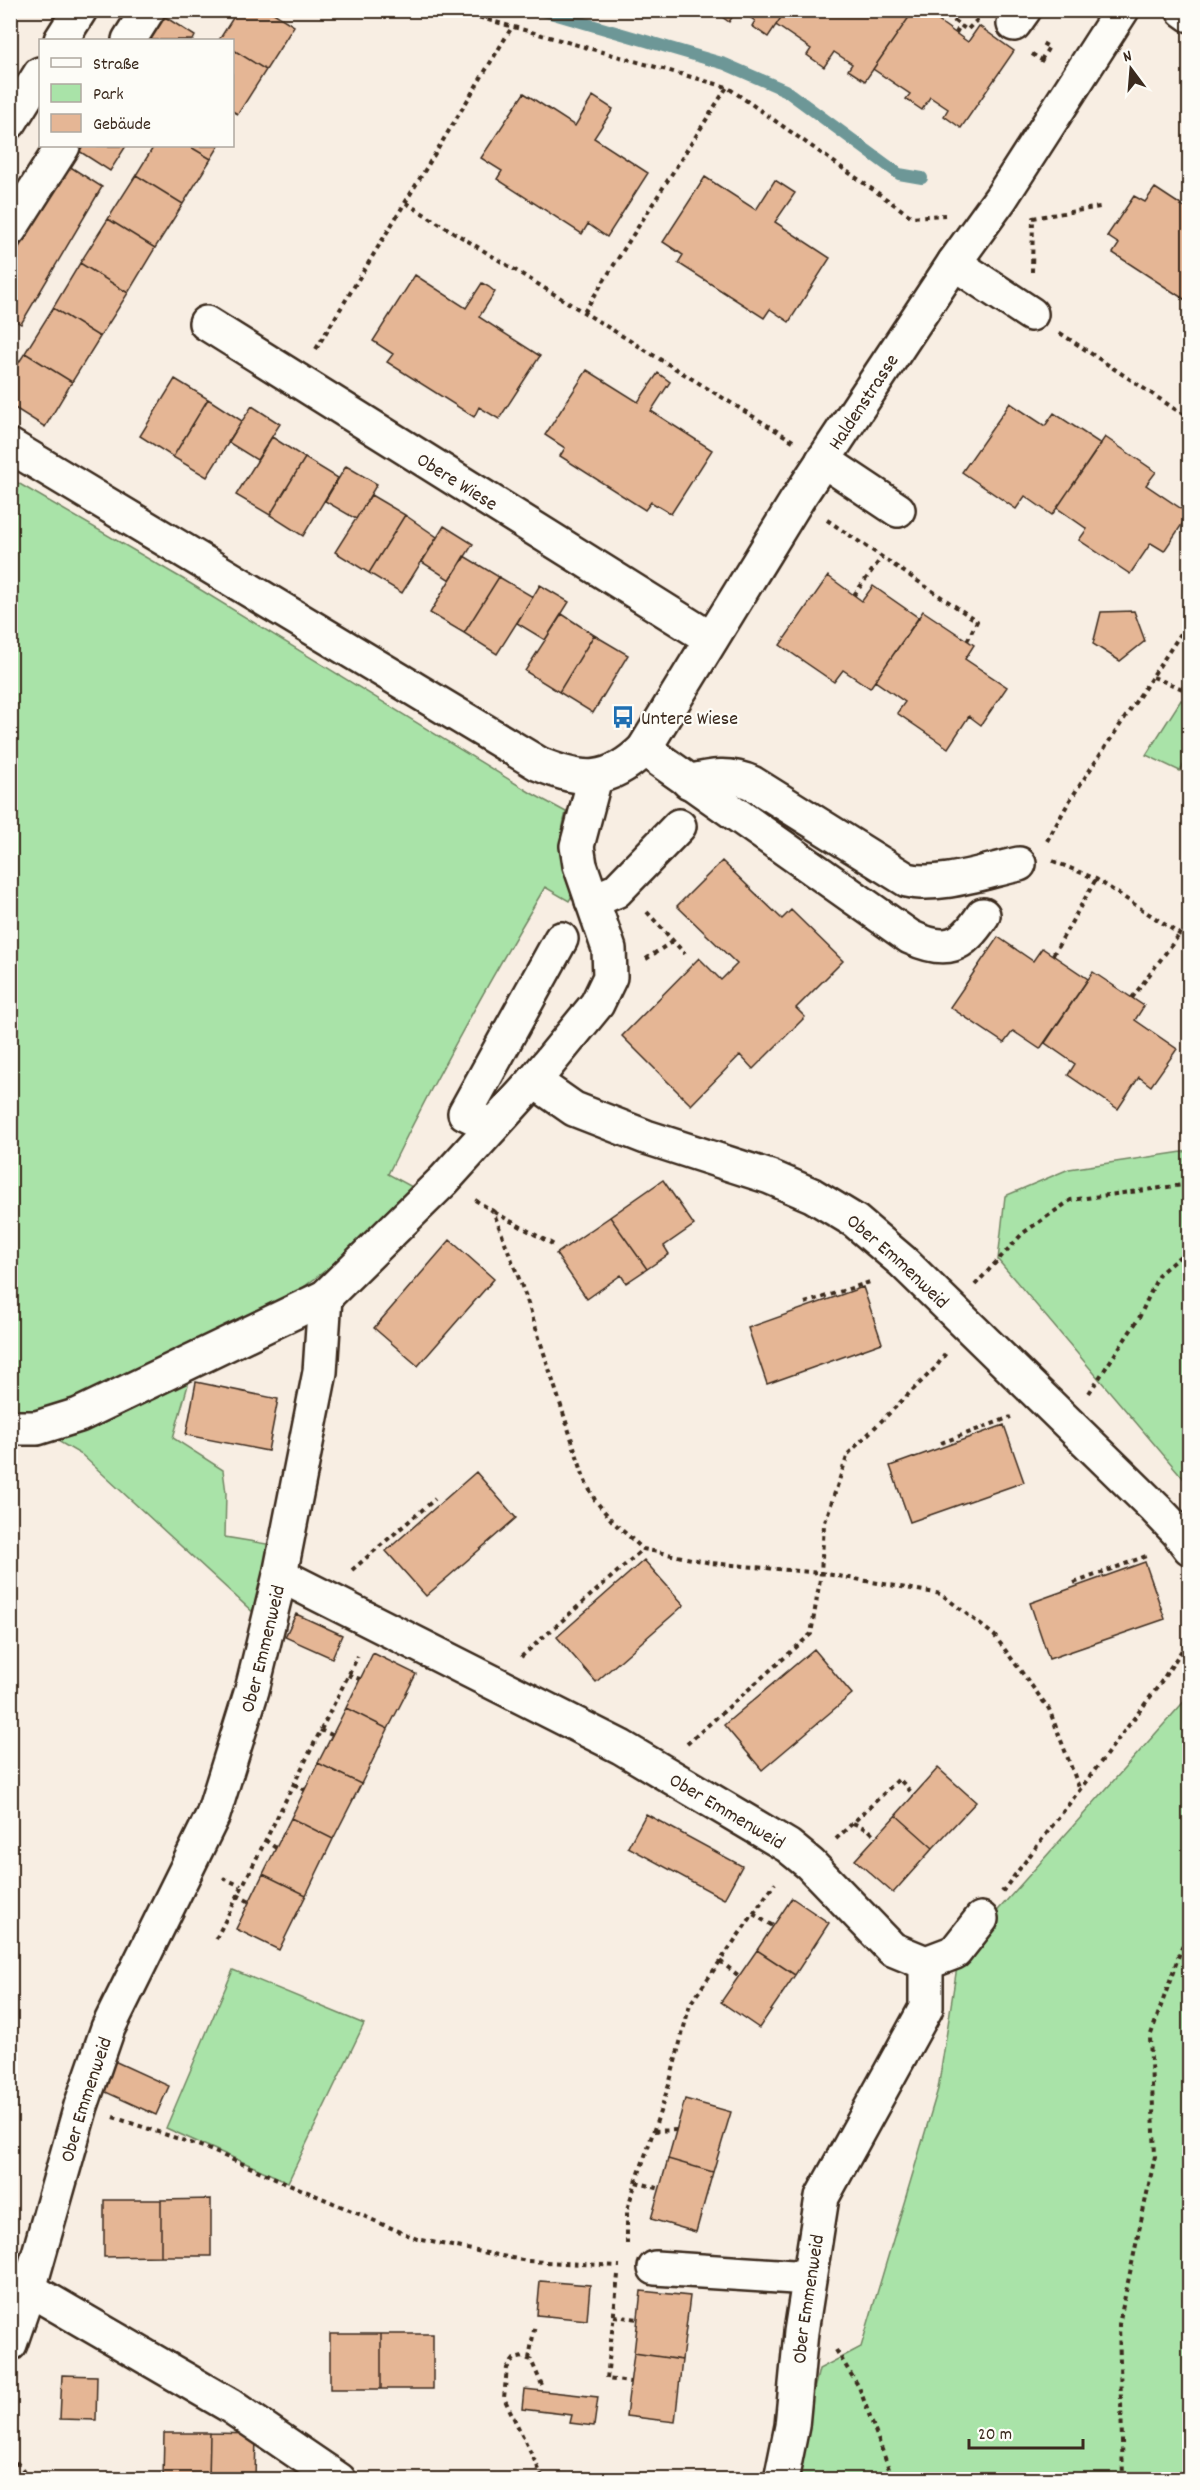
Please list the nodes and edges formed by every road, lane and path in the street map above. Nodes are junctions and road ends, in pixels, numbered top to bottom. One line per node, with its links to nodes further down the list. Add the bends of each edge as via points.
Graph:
1 (80, 10): 12 (street)
2 (148, 10): 13 (street)
3 (453, 10): 8 (path)
4 (491, 10): 8 (path)
5 (1122, 10): 22 (street, Haldenstrasse, via 1001,198)
6 (1183, 10): 7 (street)
7 (1190, 15)
8 (485, 19): 10 (path)
9 (960, 26): 11 (path)
10 (512, 27): 15 (path); 18 (path)
11 (956, 33)
12 (62, 39)
13 (130, 39)
14 (39, 76): 16 (street)
15 (727, 87): 20 (path, via 912,217); 23 (path)
16 (10, 122)
17 (62, 147): 21 (street)
18 (406, 203): 23 (path); 26 (path)
19 (1100, 207): 24 (path, via 1033,218)
20 (946, 215)
21 (10, 229)
22 (954, 263): 24 (street); 30 (street, Haldenstrasse)
23 (584, 312): 28 (path)
24 (1031, 314): 27 (path)
25 (206, 323): 26 (street, Obere Wiese)
26 (297, 380): 36 (street, Obere Wiese)
27 (1190, 419)
28 (793, 441)
29 (10, 446): 41 (street, via 539,764 577,777)
30 (823, 460): 31 (street, Haldenstrasse); 32 (street)
31 (797, 500): 33 (path); 36 (street, Haldenstrasse)
32 (898, 510)
33 (882, 557): 34 (path); 37 (path, via 977,621)
34 (854, 594)
35 (1190, 620): 38 (path)
36 (711, 639): 40 (street, Haldenstrasse)
37 (967, 641)
38 (1153, 677): 39 (path); 44 (path)
39 (1190, 692)
40 (644, 749): 41 (street, Haldenstrasse, via 621,768); 42 (street)
41 (595, 778): 47 (street, via 577,846)
42 (689, 782): 44 (street, via 726,776 752,783 907,880 936,882); 48 (street, via 921,942 960,942 970,935)
43 (678, 826): 46 (street)
44 (1029, 860): 45 (path)
45 (1096, 879): 49 (path); 53 (path)
46 (622, 885): 47 (street); 52 (path)
47 (592, 901): 55 (street, via 609,949 610,977 597,1004)
48 (983, 915)
49 (1179, 935): 51 (path); 54 (path)
50 (561, 939): 56 (street, via 465,1113)
51 (1190, 941)
52 (685, 954)
53 (1053, 955)
54 (1132, 998)
55 (534, 1081): 56 (street); 62 (street, Ober Emmenweid, via 574,1109 812,1195 855,1221)
56 (492, 1126): 57 (street)
57 (444, 1180): 59 (path); 63 (street)
58 (1190, 1184): 65 (path, via 1071,1200 1023,1233)
59 (493, 1211): 60 (path); 73 (path, via 526,1297 585,1481 601,1507)
60 (556, 1246)
61 (1190, 1248): 68 (path, via 1159,1274 1139,1318)
62 (902, 1261): 64 (path, via 885,1277); 65 (street, Ober Emmenweid)
63 (325, 1297): 69 (street, via 79,1415 37,1428); 75 (street, Ober Emmenweid, via 321,1372)
64 (805, 1303)
65 (952, 1310): 67 (street, Ober Emmenweid)
66 (950, 1348): 74 (path, via 848,1455 824,1524)
67 (1042, 1398): 68 (street, Ober Emmenweid); 70 (path, via 1031,1410)
68 (1068, 1424): 72 (street, Ober Emmenweid)
69 (10, 1428)
70 (942, 1443)
71 (435, 1499): 77 (path)
72 (1185, 1542): 76 (path)
73 (644, 1549): 74 (path, via 711,1563); 80 (path)
74 (820, 1573): 85 (path, via 811,1634); 88 (path, via 941,1594 994,1635 1049,1709)
75 (280, 1575): 77 (street, Ober Emmenweid); 105 (street, Ober Emmenweid, via 252,1690 213,1815 108,2028)
76 (1074, 1583)
77 (322, 1596): 78 (street, Ober Emmenweid)
78 (374, 1623): 81 (path); 94 (street, Ober Emmenweid, via 621,1747 788,1846)
79 (1190, 1633): 88 (path, via 1157,1688)
80 (514, 1663)
81 (348, 1675): 82 (path); 83 (path)
82 (360, 1679)
83 (320, 1730): 84 (path); 86 (path)
84 (332, 1735)
85 (678, 1752)
86 (294, 1784): 87 (path); 92 (path)
87 (305, 1790)
88 (1080, 1790): 98 (path)
89 (914, 1795): 90 (path, via 899,1779)
90 (853, 1823): 91 (path); 94 (path)
91 (876, 1837)
92 (265, 1840): 93 (path); 95 (path)
93 (276, 1848)
94 (803, 1859): 97 (path); 103 (street, Ober Emmenweid, via 892,1949)
95 (237, 1895): 96 (path); 101 (path)
96 (250, 1902)
97 (753, 1914): 100 (path); 102 (path)
98 (981, 1919): 103 (street, via 955,1952)
99 (1190, 1924): 128 (path, via 1150,2037 1155,2156 1119,2324)
100 (773, 1926)
101 (216, 1939)
102 (720, 1961): 104 (path); 107 (path, via 690,2004)
103 (926, 1963): 112 (street, Ober Emmenweid, via 926,2008 822,2197)
104 (739, 1976)
105 (81, 2106): 110 (path, via 203,2147 417,2239 526,2261); 113 (street, Ober Emmenweid)
106 (676, 2130): 107 (path)
107 (654, 2131): 108 (path)
108 (636, 2182): 109 (path); 111 (path, via 627,2209)
109 (660, 2189)
110 (619, 2265): 111 (path); 114 (path)
111 (641, 2267): 112 (street)
112 (809, 2278): 117 (street, Ober Emmenweid)
113 (29, 2289): 118 (street, Ober Emmenweid); 124 (street, via 230,2405)
114 (614, 2316): 115 (path); 120 (path, via 607,2379)
115 (638, 2319)
116 (535, 2324): 119 (path)
117 (801, 2332): 126 (street, Ober Emmenweid, via 792,2426); 127 (path, via 836,2350 859,2386)
118 (10, 2344)
119 (529, 2359): 121 (path); 125 (path, via 514,2359 507,2368 504,2398)
120 (630, 2382)
121 (542, 2385)
122 (10, 2455): 123 (path)
123 (32, 2480)
124 (339, 2480)
125 (544, 2480)
126 (781, 2480)
127 (894, 2480)
128 (1123, 2480)

